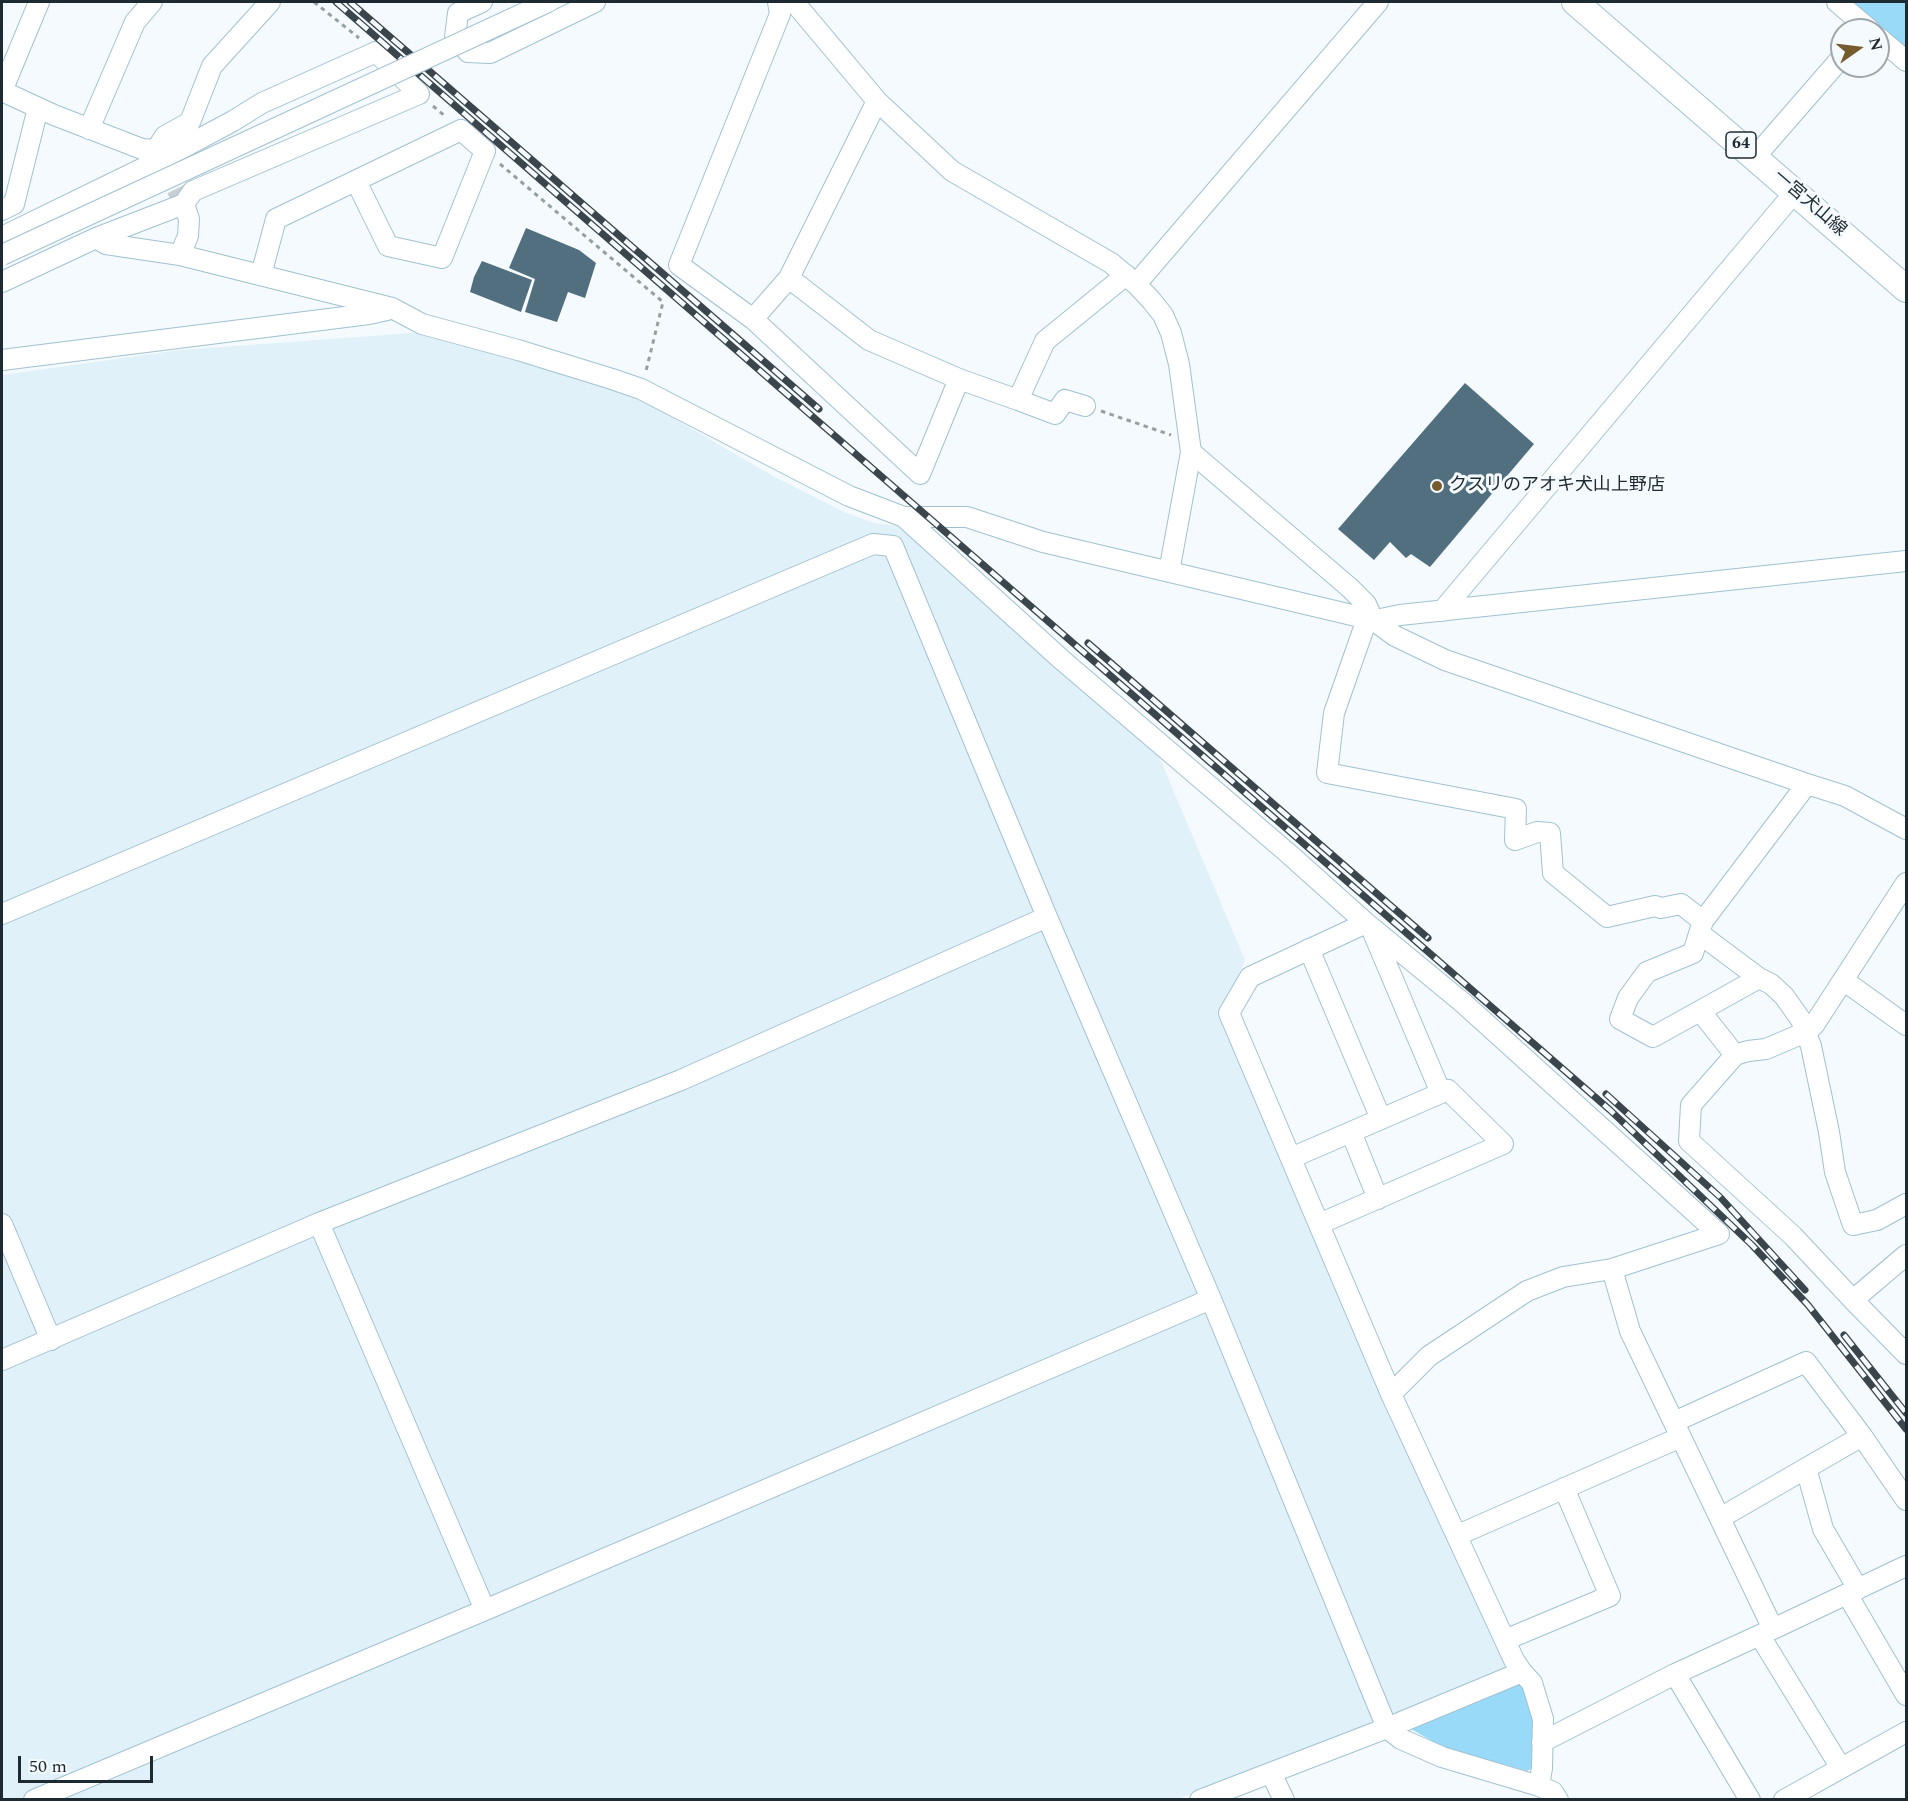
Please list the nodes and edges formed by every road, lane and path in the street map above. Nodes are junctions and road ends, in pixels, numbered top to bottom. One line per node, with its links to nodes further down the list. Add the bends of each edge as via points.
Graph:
1 (39, 2): 18 (street)
2 (152, 2): 22 (street, via 135,22)
3 (270, 2): 25 (street, via 212,66 190,122 165,136)
4 (314, 2): 15 (path)
5 (482, 2): 7 (street, via 458,13 455,37 468,52 490,52)
6 (548, 2): 34 (street, bridge)
7 (595, 2)
8 (778, 2): 42 (street, via 780,15 679,265)
9 (794, 2): 20 (street)
10 (1378, 2): 38 (street)
11 (1575, 2): 26 (main road, 一宮犬山線 / 64)
12 (1838, 2): 13 (street)
13 (1856, 18)
14 (1890, 48): 16 (street)
15 (376, 52): 19 (street); 25 (street)
16 (1906, 61)
17 (1830, 71): 26 (street)
18 (2, 91): 21 (street)
19 (419, 94): 23 (path); 30 (street, via 193,191)
20 (877, 101): 37 (street); 38 (street, via 952,171 1111,264)
21 (38, 108): 22 (street); 27 (street)
22 (89, 129): 25 (street)
23 (461, 130): 24 (street); 28 (street)
24 (485, 152): 28 (street, via 442,258 388,246); 45 (path, via 663,302)
25 (159, 155): 32 (street)
26 (1755, 157): 29 (main road, 一宮犬山線 / 64)
27 (11, 175): 31 (street, via 14,204)
28 (356, 181): 36 (street, via 276,219)
29 (1794, 193): 40 (main road, 一宮犬山線 / 64); 52 (street)
30 (184, 204): 33 (street); 35 (street, via 189,219 188,236)
31 (2, 210)
32 (2, 237)
33 (96, 238): 35 (street, via 106,244); 39 (street)
34 (2, 255)
35 (180, 255): 36 (street)
36 (261, 275): 41 (street)
37 (789, 278): 42 (street); 44 (street, via 869,340)
38 (1131, 280): 46 (street, via 1045,341); 48 (street, via 1163,315 1171,333)
39 (2, 282)
40 (1906, 289)
41 (392, 308): 43 (street); 45 (street, via 422,324)
42 (753, 319): 44 (street, via 920,474)
43 (2, 360)
44 (959, 379): 46 (street)
45 (640, 389): 49 (street, via 849,496)
46 (1018, 400): 47 (street, via 1054,414 1065,400)
47 (1085, 406): 48 (path, via 1129,419)
48 (1191, 447): 51 (street); 53 (street, via 1350,588 1366,604)
49 (904, 517): 51 (street, via 967,517 1043,542); 59 (street, via 1062,660)
50 (1906, 561): 52 (street)
51 (1169, 572): 53 (street)
52 (1442, 611): 53 (street)
53 (1373, 620): 54 (street, via 1395,636 1445,660); 60 (street, via 1366,622 1334,713 1327,773 1516,809 1515,840 1537,832 1550,833 1553,873 1607,917 1681,904)
54 (1807, 784): 55 (street, via 1845,796); 60 (street)
55 (1906, 829)
56 (1906, 883): 63 (street)
57 (2, 914): 58 (street, via 873,544 893,546)
58 (1047, 917): 74 (street, via 681,1080); 79 (street)
59 (1368, 925): 61 (street); 68 (street); 78 (street, via 1462,1002 1719,1234)
60 (1701, 927): 62 (street); 64 (street, via 1693,953 1647,972 1628,998 1620,1019 1653,1037)
61 (1309, 949): 69 (street); 71 (street, via 1250,977 1229,1013)
62 (1760, 978): 64 (street); 66 (street, via 1784,996)
63 (1843, 981): 65 (street); 66 (street)
64 (1701, 1012): 67 (street)
65 (1904, 1018)
66 (1806, 1032): 67 (street, via 1766,1049); 73 (street, via 1835,1172 1853,1225 1877,1220)
67 (1735, 1055): 80 (street, via 1691,1105 1689,1142 1793,1236)
68 (1441, 1093): 69 (street); 72 (street, via 1448,1090 1503,1144)
69 (1381, 1119): 70 (street)
70 (1351, 1132): 71 (street); 72 (street)
71 (1291, 1158): 76 (street)
72 (1378, 1198): 76 (street)
73 (1906, 1204)
74 (319, 1223): 81 (street); 94 (street)
75 (2, 1224): 81 (street)
76 (1319, 1224): 84 (street)
77 (1906, 1255): 80 (street)
78 (1612, 1269): 84 (street, via 1563,1277 1527,1290 1429,1356); 85 (street, via 1630,1331)
79 (1211, 1299): 94 (street); 100 (street)
80 (1853, 1300): 82 (street)
81 (51, 1340): 83 (street)
82 (1905, 1349)
83 (2, 1360)
84 (1391, 1394): 91 (street)
85 (1678, 1430): 86 (street, via 1806,1362); 88 (street); 90 (street)
86 (1862, 1436): 87 (street); 89 (street)
87 (1806, 1468): 90 (street); 93 (street, via 1823,1529)
88 (1564, 1488): 91 (street); 96 (street, via 1610,1596)
89 (1906, 1500)
90 (1720, 1518): 95 (street)
91 (1458, 1535): 96 (street)
92 (1906, 1566): 93 (street)
93 (1852, 1591): 95 (street); 99 (street)
94 (485, 1610): 106 (street)
95 (1766, 1633): 98 (street); 103 (street)
96 (1505, 1640): 97 (street)
97 (1521, 1672): 100 (street); 102 (street, via 1532,1683 1543,1719)
98 (1675, 1674): 102 (street); 110 (street)
99 (1906, 1695)
100 (1387, 1728): 104 (street); 105 (street, via 1401,1739 1442,1757)
101 (1906, 1732): 103 (street)
102 (1542, 1742): 105 (street)
103 (1841, 1768): 111 (street)
104 (1270, 1773): 107 (street); 108 (street)
105 (1539, 1786): 109 (street, via 1553,1792)
106 (34, 1800)
107 (1200, 1800)
108 (1284, 1800)
109 (1558, 1800)
110 (1750, 1800)
111 (1784, 1800)

